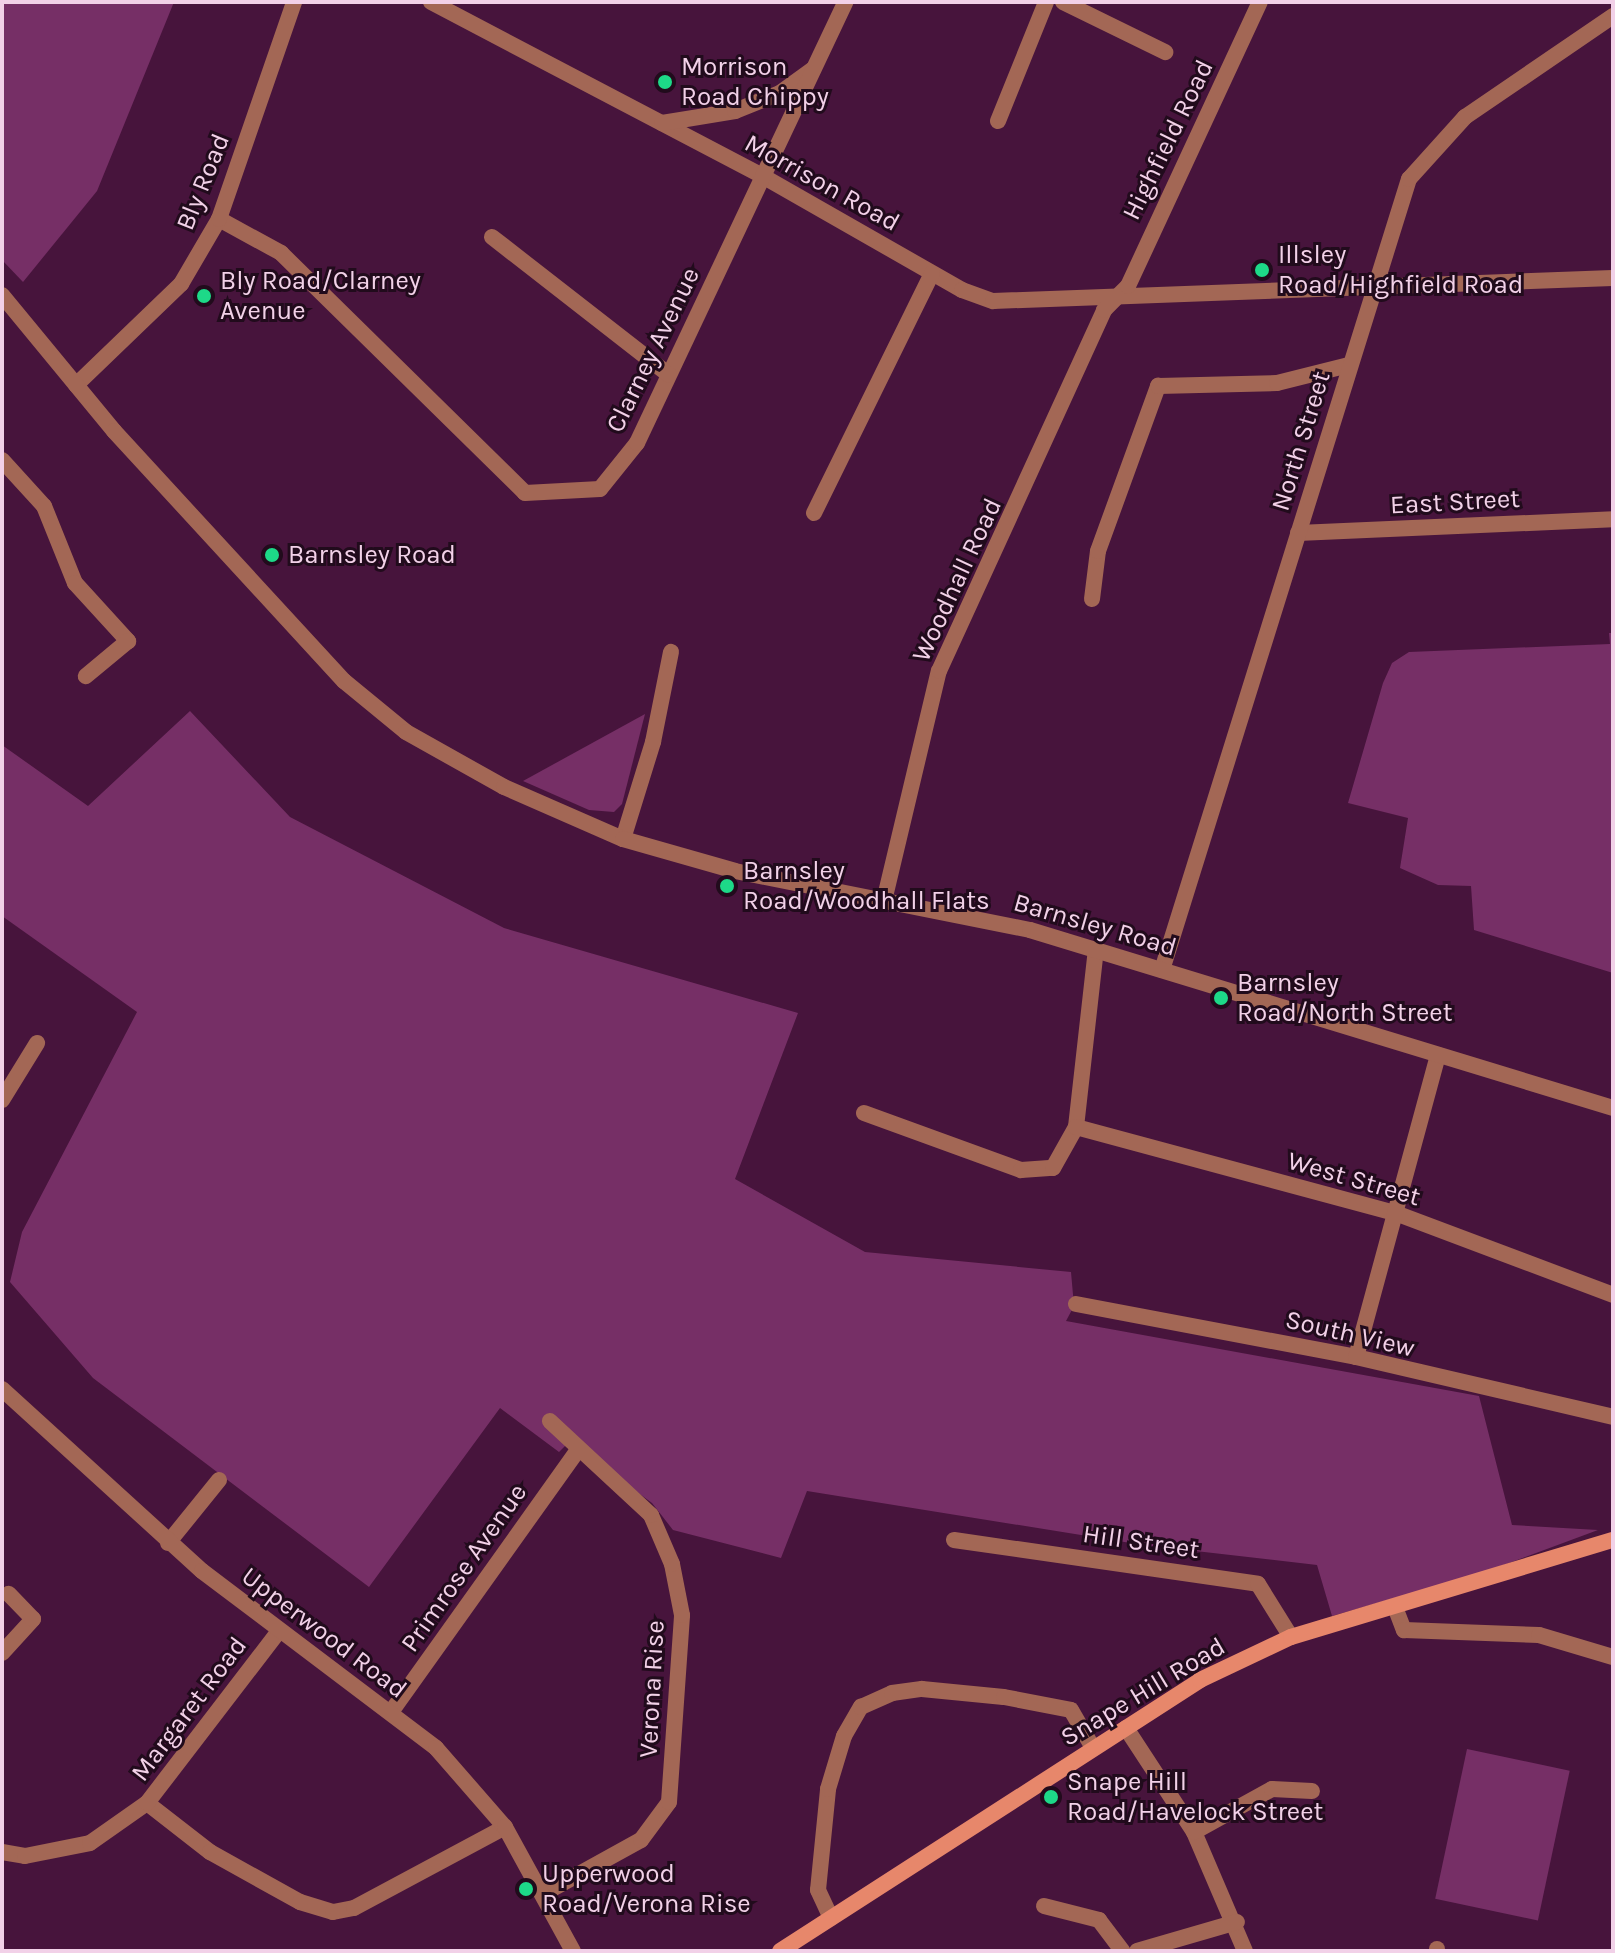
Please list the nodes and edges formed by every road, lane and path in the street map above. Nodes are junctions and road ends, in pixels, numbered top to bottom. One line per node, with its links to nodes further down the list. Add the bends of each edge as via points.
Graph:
1 (294, 2): 13 (street, Bly Road)
2 (431, 2): 11 (street, Morrison Road)
3 (845, 2): 9 (street, Clarney Avenue)
4 (1046, 2): 10 (street)
5 (1063, 2): 8 (street)
6 (1260, 2): 19 (street, Highfield Road)
7 (1613, 16): 17 (street, North Street, via 1465,117 1425,155 1397,208)
8 (1165, 52)
9 (814, 68): 11 (street, via 780,93 735,111); 12 (street, Clarney Avenue)
10 (998, 121)
11 (662, 123): 12 (street, Morrison Road)
12 (764, 177): 15 (street, Morrison Road); 21 (street, Clarney Avenue)
13 (219, 219): 21 (street, Clarney Avenue, via 281,253 525,493 600,489 637,443); 22 (street, Bly Road, via 181,284)
14 (492, 237): 21 (street)
15 (932, 273): 19 (street, Morrison Road, via 993,301); 24 (street)
16 (1613, 278): 17 (street, Morrison Road)
17 (1378, 289): 19 (street, Morrison Road); 20 (street, North Street)
18 (2, 295): 22 (street, Barnsley Road)
19 (1119, 297): 31 (street, Woodhall Road, via 1104,310 939,671)
20 (1349, 365): 26 (street, North Street); 27 (street, via 1265,384 1158,386 1098,551)
21 (669, 375)
22 (76, 385): 30 (street, Barnsley Road, via 303,641 387,719 504,787)
23 (2, 460): 29 (street, via 44,506 75,583 128,641)
24 (814, 513)
25 (1613, 519): 26 (street, East Street)
26 (1298, 533): 33 (street, North Street)
27 (1092, 599)
28 (671, 652): 30 (street, via 653,742)
29 (86, 676)
30 (623, 839): 31 (street, Barnsley Road, via 735,871)
31 (884, 901): 32 (street, Barnsley Road, via 974,916)
32 (1096, 950): 33 (street, Barnsley Road); 39 (street)
33 (1162, 970): 35 (street, Barnsley Road)
34 (37, 1043): 36 (street)
35 (1438, 1055): 37 (street, Barnsley Road); 40 (street)
36 (2, 1100)
37 (1613, 1108)
38 (864, 1113): 39 (street, via 1021,1170 1053,1168)
39 (1076, 1127): 40 (street, West Street)
40 (1398, 1214): 41 (street, West Street); 43 (street)
41 (1613, 1295)
42 (1076, 1304): 43 (street, South View)
43 (1356, 1357): 45 (street, South View)
44 (2, 1389): 51 (street, Upperwood Road)
45 (1613, 1417)
46 (550, 1421): 47 (street, Verona Rise)
47 (577, 1451): 58 (street, Primrose Avenue); 66 (street, Verona Rise, via 651,1515 672,1564 682,1615 669,1802 641,1840)
48 (219, 1480): 51 (street)
49 (954, 1540): 55 (street, Hill Street, via 1258,1584)
50 (1613, 1540): 53 (main road, Snape Hill Road)
51 (168, 1543): 54 (street, Upperwood Road)
52 (9, 1594): 56 (street, via 33,1619)
53 (1395, 1607): 55 (main road, Snape Hill Road); 57 (street, via 1404,1630 1539,1635)
54 (278, 1632): 58 (street, Upperwood Road); 62 (street, Margaret Road)
55 (1291, 1637): 59 (main road, Snape Hill Road, via 1200,1680)
56 (2, 1653)
57 (1613, 1657)
58 (391, 1712): 63 (street, Upperwood Road, via 436,1748)
59 (1126, 1728): 60 (main road, Snape Hill Road); 64 (street)
60 (1093, 1748): 68 (main road, Snape Hill Road); 68 (street, via 1071,1710 922,1689 877,1699 851,1719 828,1789 818,1890)
61 (1312, 1791): 64 (street, via 1272,1789)
62 (147, 1803): 63 (street, via 210,1852 300,1902 333,1912 354,1908); 65 (street, Margaret Road, via 90,1843 25,1856)
63 (505, 1827): 66 (street, Upperwood Road)
64 (1194, 1832): 69 (street)
65 (2, 1852)
66 (543, 1894): 70 (street, Upperwood Road)
67 (1044, 1906): 72 (street, via 1099,1920)
68 (831, 1918): 71 (main road, Snape Hill Road)
69 (1237, 1922): 73 (street); 74 (street)
70 (573, 1951)
71 (780, 1951)
72 (1122, 1951)
73 (1137, 1951)
74 (1245, 1951)

